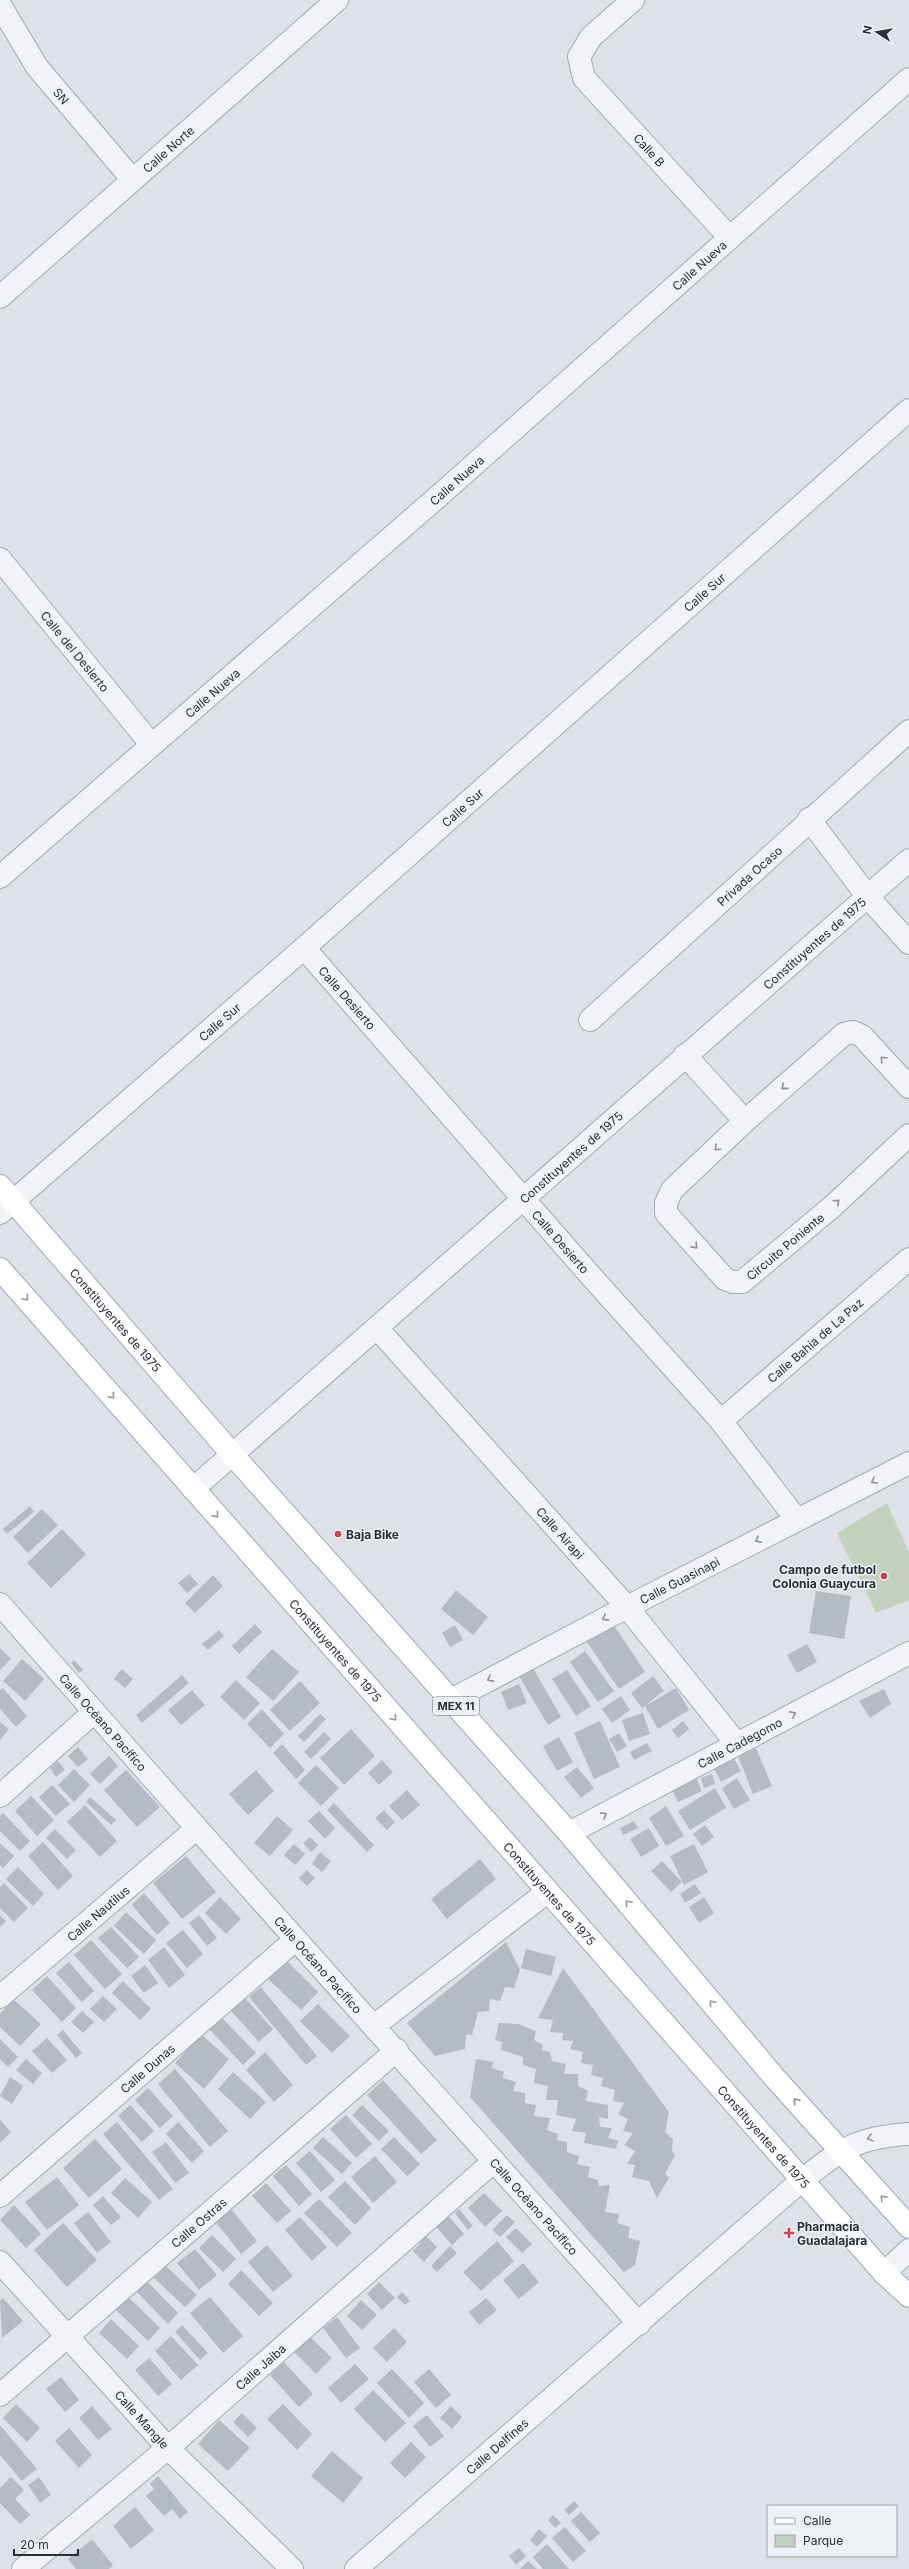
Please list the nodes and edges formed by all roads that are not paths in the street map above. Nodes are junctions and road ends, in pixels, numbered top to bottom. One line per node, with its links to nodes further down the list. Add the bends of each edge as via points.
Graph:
1 (337, 0): 5 (street, Calle Norte)
2 (633, 0): 6 (street, Calle B, via 590,37 579,57 584,78)
3 (0, 5): 5 (street, SN, via 37,67)
4 (909, 79): 6 (street, Calle Nueva)
5 (132, 179): 7 (street, Calle Norte)
6 (730, 238): 11 (street, Calle Nueva, via 433,501)
7 (0, 298)
8 (909, 410): 17 (street, Calle Sur)
9 (0, 559): 11 (street, Calle del Desierto)
10 (909, 731): 12 (street, Privada Ocaso)
11 (151, 744): 14 (street, Calle Nueva)
12 (809, 819): 15 (street); 18 (street, Privada Ocaso)
13 (909, 860): 15 (street, Constituyentes de 1975)
14 (0, 877)
15 (868, 897): 16 (street); 19 (street, Constituyentes de 1975)
16 (909, 943)
17 (304, 948): 23 (street, Calle Desierto); 24 (street, Calle Sur)
18 (590, 1020)
19 (685, 1055): 21 (street); 23 (street, Constituyentes de 1975)
20 (909, 1087): 21 (street, Circuito Poniente, one-way to 21, via 862,1036 853,1032 844,1034)
21 (746, 1121): 22 (street, Circuito Poniente, one-way to 22, via 672,1190 666,1203 666,1213 725,1279 733,1282 742,1282 833,1206)
22 (909, 1135)
23 (525, 1199): 27 (street, Constituyentes de 1975); 28 (street, Calle Desierto)
24 (4, 1200): 29 (main road, Constituyentes de 1975 / MEX 11)
25 (909, 1260): 28 (street, Calle Bahia de La Paz)
26 (0, 1269): 31 (main road, Constituyentes de 1975, one-way to 31)
27 (377, 1328): 29 (street, Constituyentes de 1975); 34 (street, Calle Airapi)
28 (721, 1421): 32 (street, Calle Desierto)
29 (232, 1454): 31 (street, Constituyentes de 1975); 36 (main road, Constituyentes de 1975 / MEX 11)
30 (909, 1463): 32 (street, Calle Guasinapi, one-way to 32)
31 (193, 1489): 42 (main road, Constituyentes de 1975, one-way to 42)
32 (797, 1520): 34 (street, Calle Guasinapi, one-way to 34)
33 (0, 1604): 37 (street, Calle Océano Pacífico)
34 (627, 1607): 36 (street, Calle Guasinapi, one-way to 36); 38 (street, Calle Airapi)
35 (909, 1652): 38 (street, Calle Cadegomo, one-way to 35)
36 (451, 1700): 41 (main road, Constituyentes de 1975 / MEX 11)
37 (94, 1712): 39 (street); 40 (street, Calle Océano Pacífico)
38 (737, 1744): 41 (street, Calle Cadegomo, one-way to 38)
39 (0, 1796)
40 (196, 1829): 43 (street, Calle Océano Pacífico); 44 (street, Calle Nautilus)
41 (569, 1833): 48 (main road, Constituyentes de 1975 / MEX 11, one-way to 41, via 774,2077)
42 (547, 1892): 45 (street); 50 (main road, Constituyentes de 1975)
43 (295, 1940): 45 (street, Calle Océano Pacífico); 51 (street, Calle Dunas)
44 (0, 1997)
45 (374, 2026): 46 (street, Calle Océano Pacífico)
46 (397, 2050): 49 (street, Calle Océano Pacífico); 58 (street, Calle Ostras)
47 (909, 2134): 48 (street, Calle Delfines, one-way to 48, via 874,2137)
48 (840, 2151): 50 (street, Calle Delfines); 52 (main road, Constituyentes de 1975 / MEX 11, one-way to 48)
49 (494, 2161): 57 (street, Calle Océano Pacífico); 60 (street, Calle Jaiba)
50 (802, 2180): 55 (main road, Constituyentes de 1975); 57 (street, Calle Delfines)
51 (0, 2196)
52 (909, 2227)
53 (909, 2250): 55 (street)
54 (0, 2262): 58 (street, Calle Mangle)
55 (884, 2273): 56 (main road, Constituyentes de 1975)
56 (909, 2296)
57 (639, 2324): 63 (street, Calle Delfines)
58 (67, 2336): 59 (street, Calle Ostras); 60 (street, Calle Mangle)
59 (0, 2395)
60 (168, 2448): 61 (street, Calle Jaiba); 62 (street, Calle Mangle)
61 (23, 2569)
62 (292, 2569)
63 (356, 2569)

